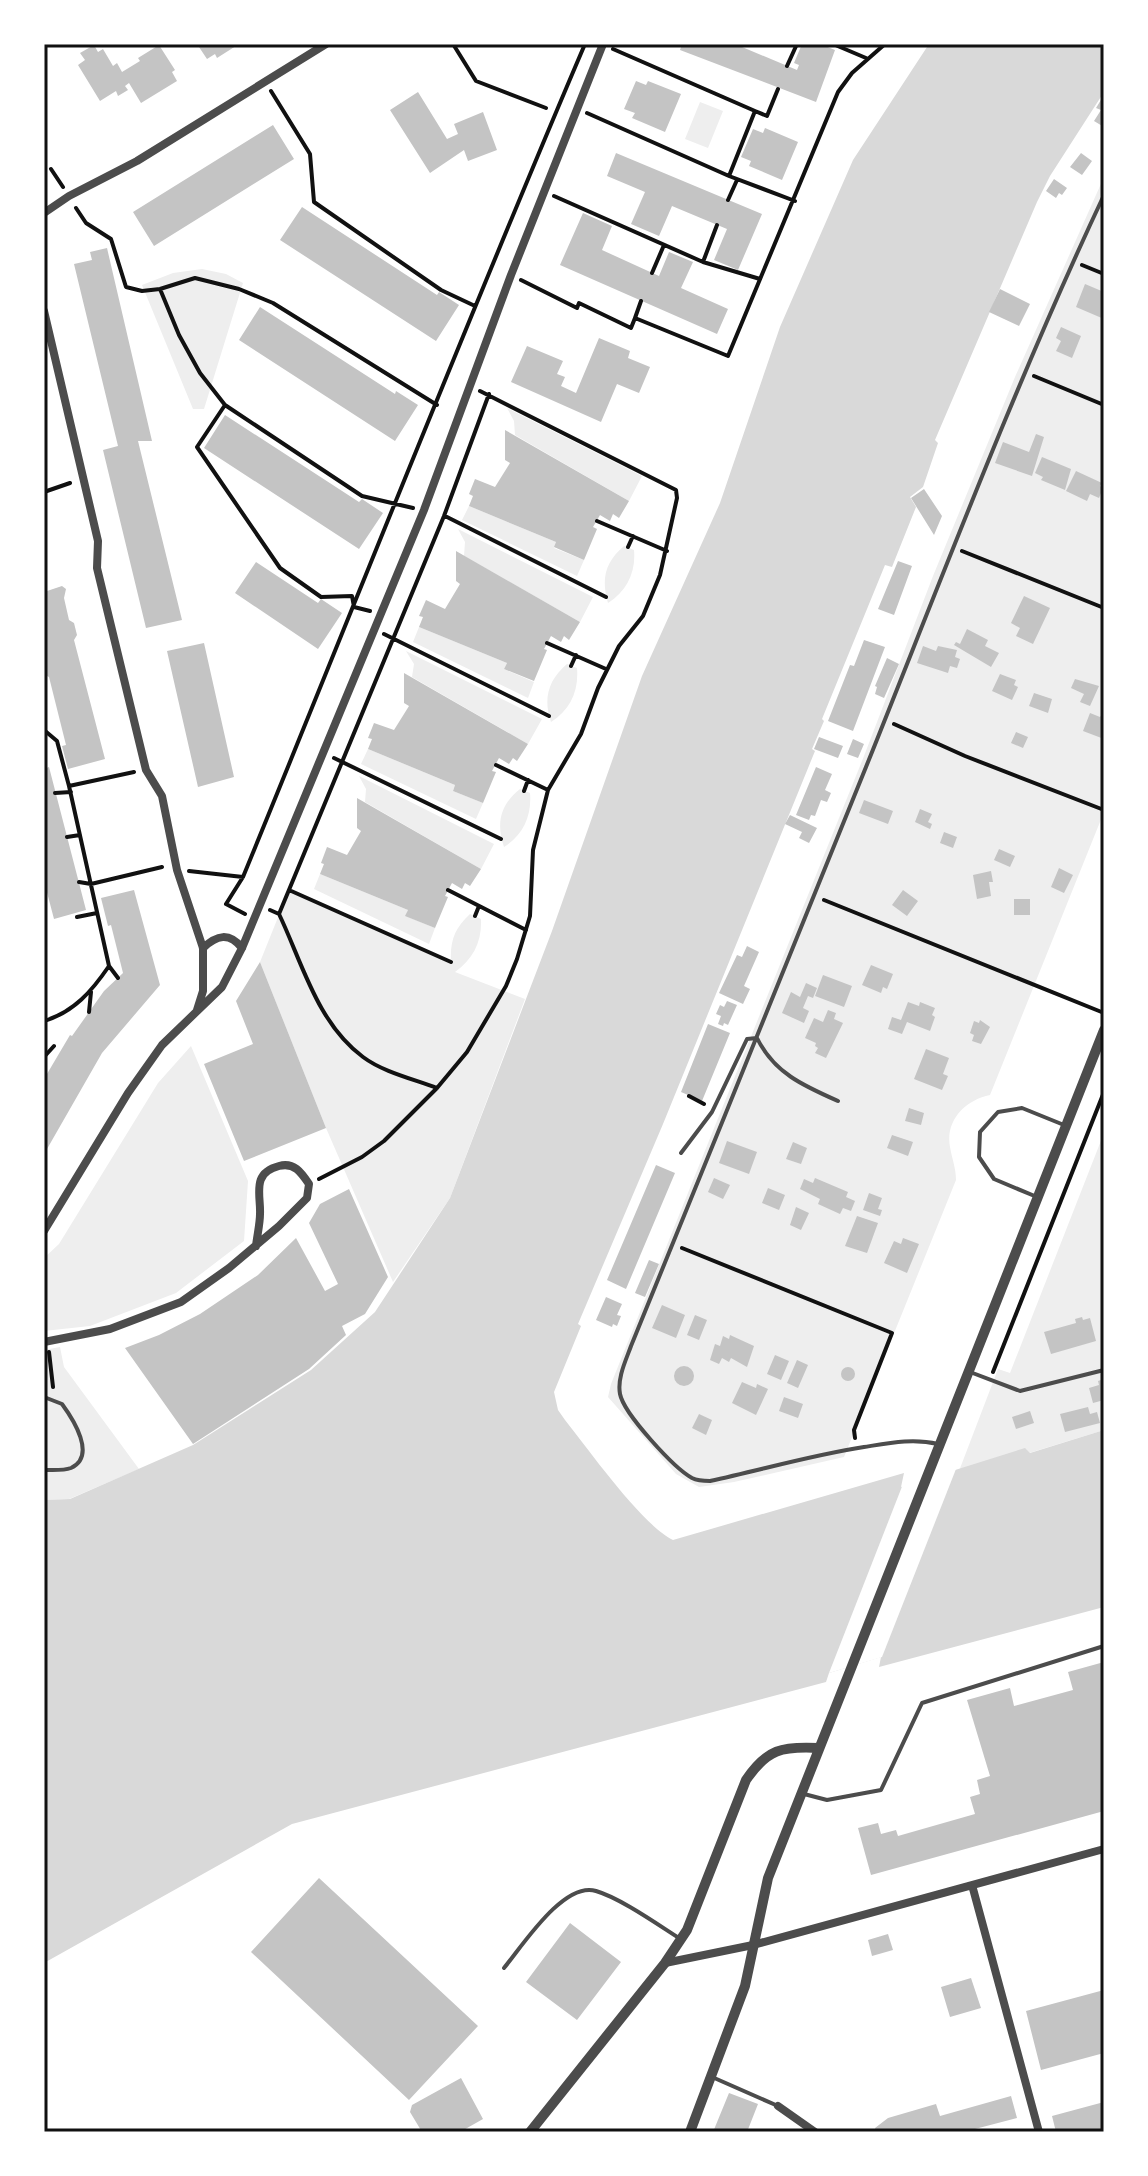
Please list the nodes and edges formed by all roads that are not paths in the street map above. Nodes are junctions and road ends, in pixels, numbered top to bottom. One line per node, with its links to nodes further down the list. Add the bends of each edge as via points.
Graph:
1 (326, 44): 4 (street)
2 (603, 44): 7 (street, via 424,508)
3 (1104, 195): 10 (lane, via 1024,372)
4 (44, 213)
5 (44, 311): 6 (street, via 98,541 97,568 146,770 162,796 177,867)
6 (203, 948): 7 (street, via 222,935); 8 (street, via 203,991)
7 (242, 948): 8 (street, via 222,987)
8 (196, 1014): 15 (street, via 162,1045)
9 (1104, 1030): 12 (street)
10 (757, 1038): 11 (lane, via 764,1054 793,1081); 13 (lane, via 747,1039 712,1112); 21 (lane, via 631,1346 619,1386 622,1402 681,1470 698,1481 856,1448 914,1440)
11 (838, 1101)
12 (1066, 1125): 14 (street); 14 (lane, via 1022,1108 998,1112 980,1132 979,1157 994,1179)
13 (681, 1153)
14 (1037, 1197): 19 (street)
15 (44, 1230)
16 (256, 1246): 16 (street, via 307,1198 309,1184 299,1169 276,1166 261,1178); 17 (street, via 181,1302 110,1329)
17 (46, 1342)
18 (1104, 1370): 19 (lane, via 1020,1391)
19 (968, 1371): 21 (street)
20 (44, 1397): 22 (lane, via 66,1409 84,1448 75,1466)
21 (940, 1444): 24 (street)
22 (44, 1470)
23 (1104, 1646): 25 (lane, via 922,1703 881,1790 827,1800)
24 (819, 1748): 25 (street); 28 (street, via 780,1749 756,1765)
25 (802, 1793): 29 (street, via 768,1878)
26 (1104, 1849): 27 (street)
27 (972, 1885): 29 (street); 37 (street)
28 (681, 1939): 30 (street); 31 (lane, via 595,1890 575,1891 560,1901)
29 (753, 1945): 30 (street); 32 (street, via 745,1986)
30 (665, 1963): 34 (street)
31 (504, 1968)
32 (712, 2077): 33 (lane); 35 (street)
33 (778, 2106): 36 (street)
34 (530, 2132)
35 (690, 2132)
36 (815, 2132)
37 (1039, 2132)

